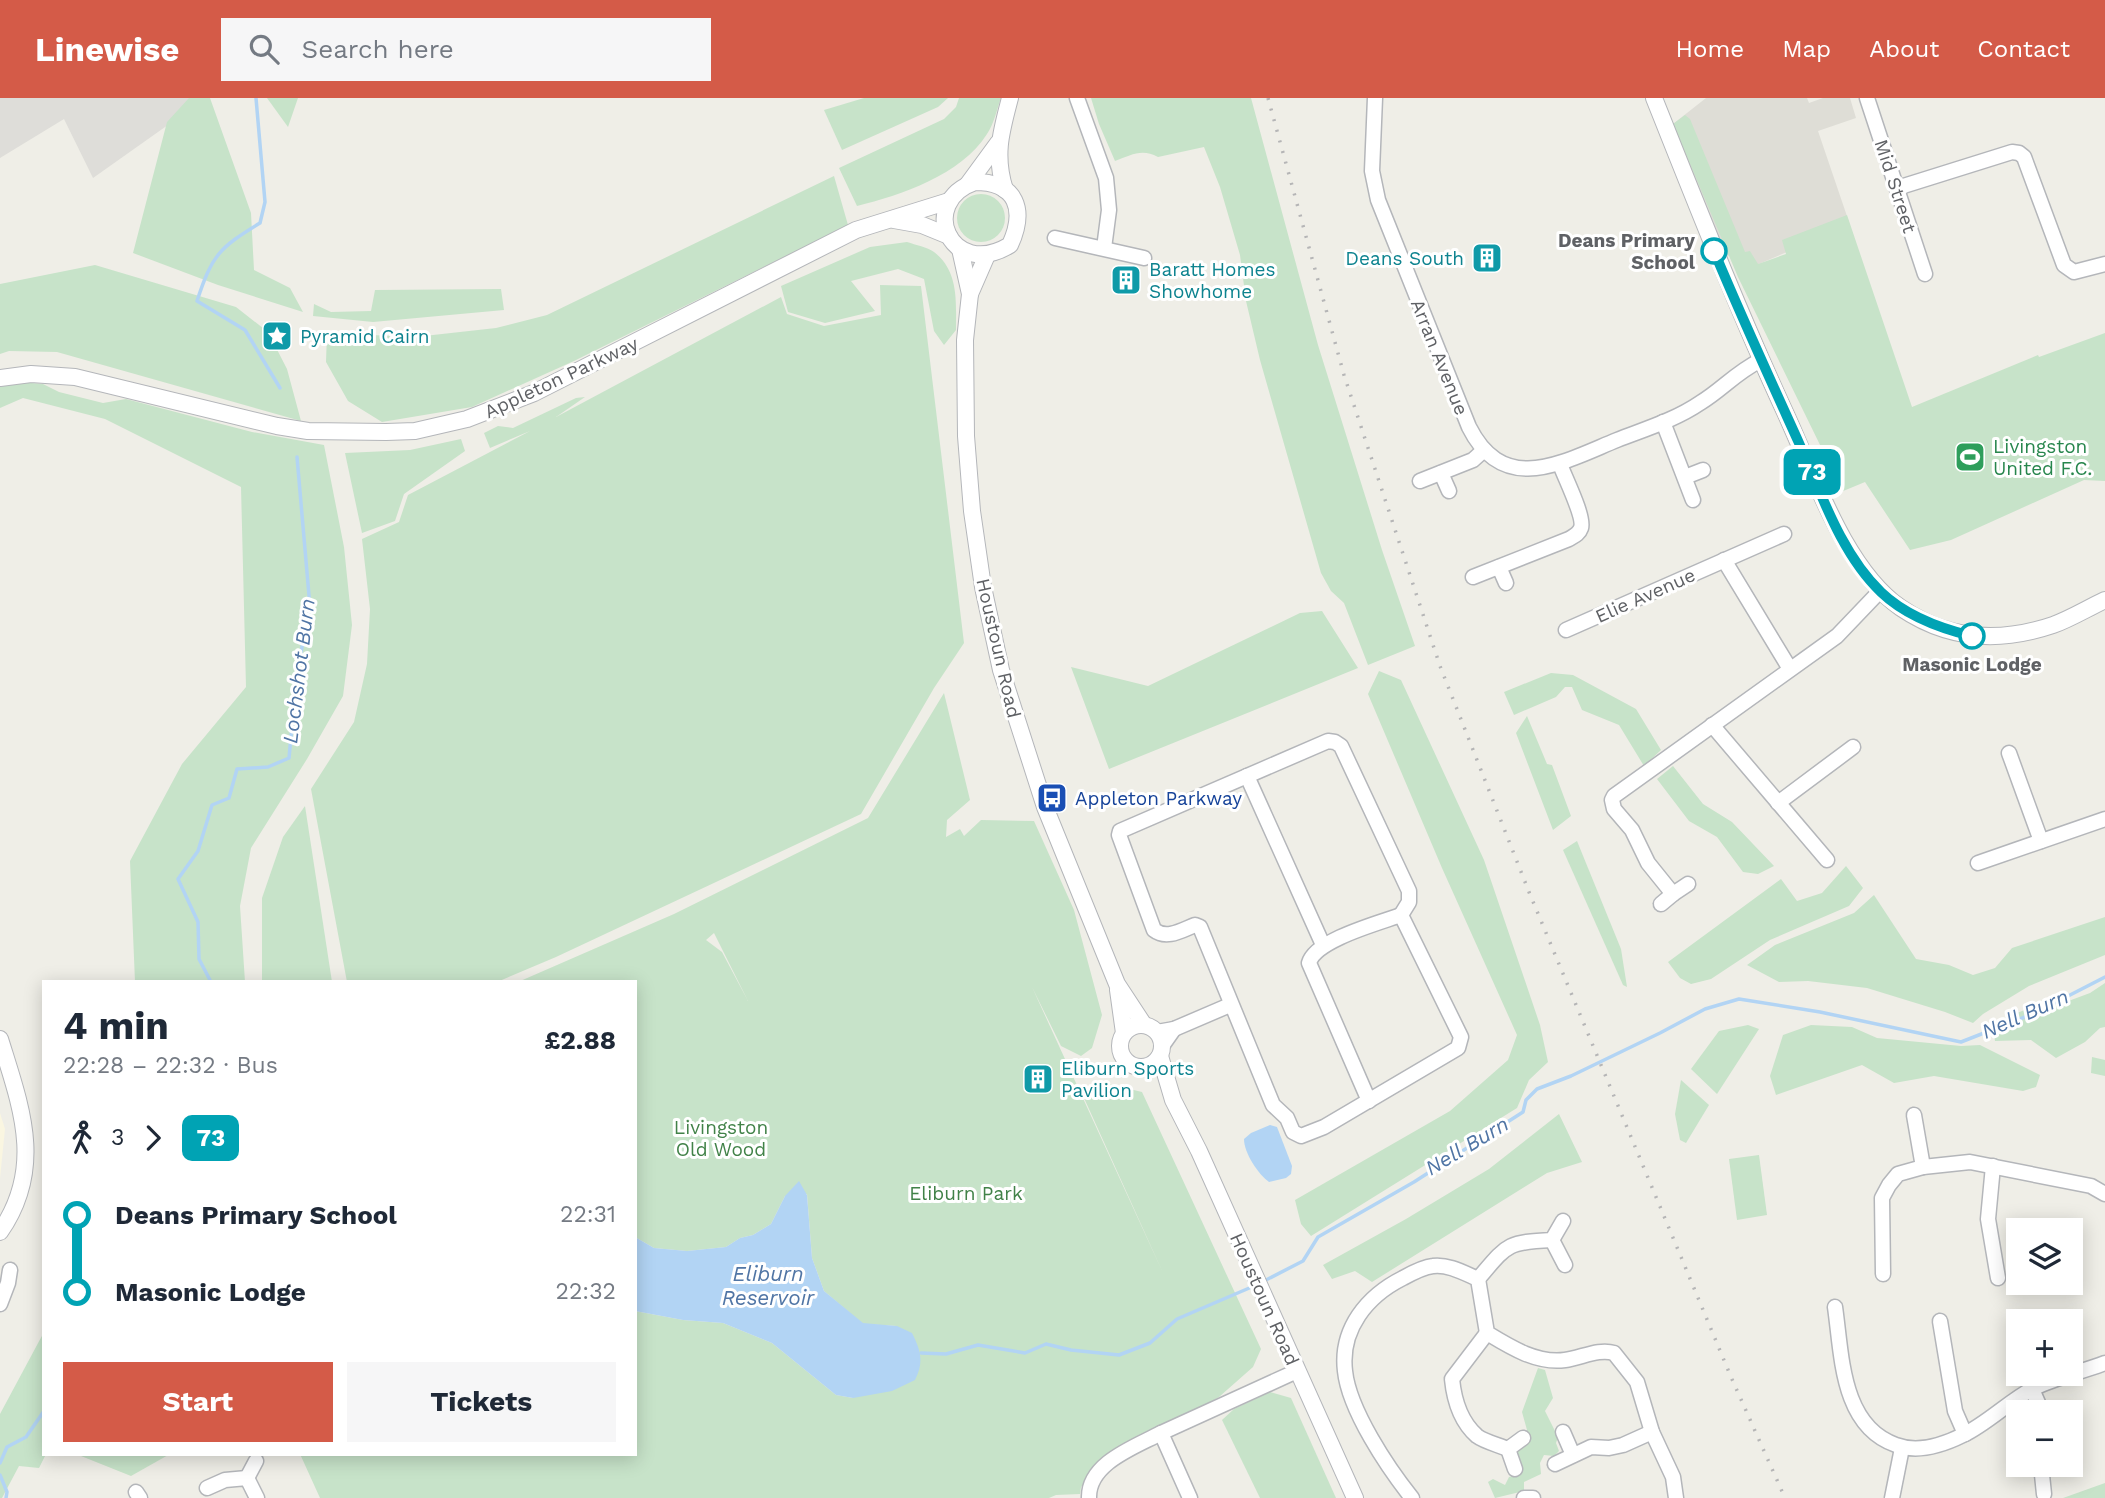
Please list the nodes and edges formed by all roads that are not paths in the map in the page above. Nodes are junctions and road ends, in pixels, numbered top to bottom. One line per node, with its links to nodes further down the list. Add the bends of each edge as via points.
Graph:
1 (1010, 98): 6 (street)
2 (1077, 98): 14 (street, via 1106,178 1109,210)
3 (1375, 98): 24 (street, Arran Avenue, via 1372,171 1378,200 1469,427)
4 (1867, 98): 8 (street, Mid Street)
5 (1656, 102): 21 (street)
6 (998, 144): 7 (street); 9 (street)
7 (968, 184): 9 (street, via 988,182); 10 (street)
8 (1897, 188): 18 (street, via 2019,153 2064,265 2074,272); 19 (street, Mid Street)
9 (1005, 190): 16 (street, via 1019,212 1017,229 1010,245)
10 (949, 201): 11 (street, Appleton Parkway); 12 (street, via 944,219)
11 (892, 219): 12 (street, Appleton Parkway); 22 (street, Appleton Parkway, via 856,230 534,393 483,413 415,431 308,430 75,377 31,374)
12 (948, 236): 15 (street)
13 (1055, 238): 14 (street)
14 (1104, 248): 17 (street)
15 (960, 249): 16 (street); 20 (street, Houstoun Road)
16 (987, 256): 20 (street, Houstoun Road)
17 (1144, 258)
18 (2105, 264)
19 (1925, 274)
20 (970, 294): 55 (street, Houstoun Road, via 965,340 966,436 985,599 1001,670 1033,772)
21 (1761, 360): 23 (street, via 1740,370 1701,403); 37 (street, via 1847,548)
22 (0, 378)
23 (1663, 422): 25 (street); 28 (street)
24 (1484, 450): 25 (street, via 1502,463 1522,469); 27 (street)
25 (1560, 464): 34 (street, via 1583,525 1580,531)
26 (1703, 470): 28 (street)
27 (1441, 474): 29 (street); 30 (street)
28 (1685, 477): 31 (street)
29 (1420, 481)
30 (1449, 491)
31 (1693, 500)
32 (1784, 534): 33 (street, Elie Avenue)
33 (1724, 560): 39 (street, Elie Avenue); 40 (street)
34 (1499, 566): 35 (street); 36 (street)
35 (1473, 577)
36 (1506, 583)
37 (1880, 591): 38 (street, via 1932,625 1972,636 2005,638 2053,625); 40 (street, via 1837,636)
38 (2105, 600)
39 (1566, 630)
40 (1790, 669): 41 (street)
41 (1712, 725): 45 (street); 51 (street, via 1614,796 1612,804)
42 (1853, 747): 45 (street)
43 (2009, 753): 47 (street)
44 (1247, 776): 53 (street, via 1328,741 1341,746 1409,891); 54 (street); 56 (street, via 1119,835 1154,930 1169,935 1200,927)
45 (1778, 803): 48 (street)
46 (2105, 819): 47 (street)
47 (2041, 841): 49 (street)
48 (1827, 860)
49 (1978, 863)
50 (1688, 884): 51 (street)
51 (1673, 894): 52 (street)
52 (1661, 904)
53 (1401, 915): 54 (street); 60 (street, via 1461,1037 1460,1044)
54 (1323, 945): 60 (street, via 1309,963)
55 (1118, 984): 57 (street, Houstoun Road); 59 (street, Houstoun Road)
56 (1230, 1005): 59 (street, via 1174,1029); 60 (street, via 1273,1105 1287,1118 1293,1132 1301,1136 1324,1127)
57 (1124, 1033): 59 (street, via 1130,1028); 59 (street, Houstoun Road, via 1120,1046 1124,1059 1134,1066)
58 (0, 1039): 66 (street, via 25,1124 26,1147 19,1192)
59 (1154, 1045): 78 (street, Houstoun Road, via 1173,1100)
60 (1369, 1101)
61 (1914, 1115): 63 (street)
62 (1993, 1166): 63 (street, via 1970,1162); 64 (street, via 2091,1186); 71 (street, via 1989,1219)
63 (1923, 1167): 70 (street, via 1898,1174 1882,1198)
64 (2105, 1194)
65 (1563, 1221): 67 (street)
66 (0, 1232)
67 (1552, 1240): 68 (street); 72 (street, via 1519,1241 1503,1250)
68 (1565, 1265)
69 (10, 1270): 73 (street)
70 (1883, 1274)
71 (1998, 1278)
72 (1478, 1279): 76 (street); 100 (street, via 1458,1270 1429,1266 1388,1285 1364,1307 1350,1329 1345,1371 1353,1399 1391,1473)
73 (1, 1298)
74 (1835, 1307): 86 (street, via 1853,1405 1872,1433)
75 (1940, 1321): 84 (street, via 1955,1411)
76 (1487, 1334): 81 (street, via 1546,1361 1614,1353 1637,1382); 87 (street, via 1452,1379 1454,1394 1466,1424 1478,1437)
77 (2105, 1363): 79 (street)
78 (1297, 1371): 82 (street); 99 (street, Houstoun Road)
79 (2032, 1390): 80 (street); 84 (street)
80 (2037, 1400)
81 (1652, 1432): 88 (street, via 1623,1445 1591,1447); 103 (street, via 1673,1477)
82 (1161, 1433): 97 (street, via 1117,1456 1097,1474); 98 (street)
83 (1563, 1433): 88 (street)
84 (1965, 1434): 86 (street, via 1922,1448)
85 (1523, 1438): 87 (street)
86 (1902, 1448): 104 (street)
87 (1508, 1449): 91 (street)
88 (1573, 1455): 90 (street)
89 (256, 1461): 93 (street)
90 (1555, 1464)
91 (1515, 1469)
92 (2042, 1477): 95 (street)
93 (247, 1478): 94 (street, via 225,1480); 96 (street)
94 (208, 1488)
95 (2044, 1494)
96 (257, 1498)
97 (1089, 1498)
98 (1190, 1498)
99 (1355, 1498)
100 (1412, 1498)
101 (1524, 1498): 102 (street)
102 (1533, 1498)
103 (1676, 1498)
104 (1892, 1498)

